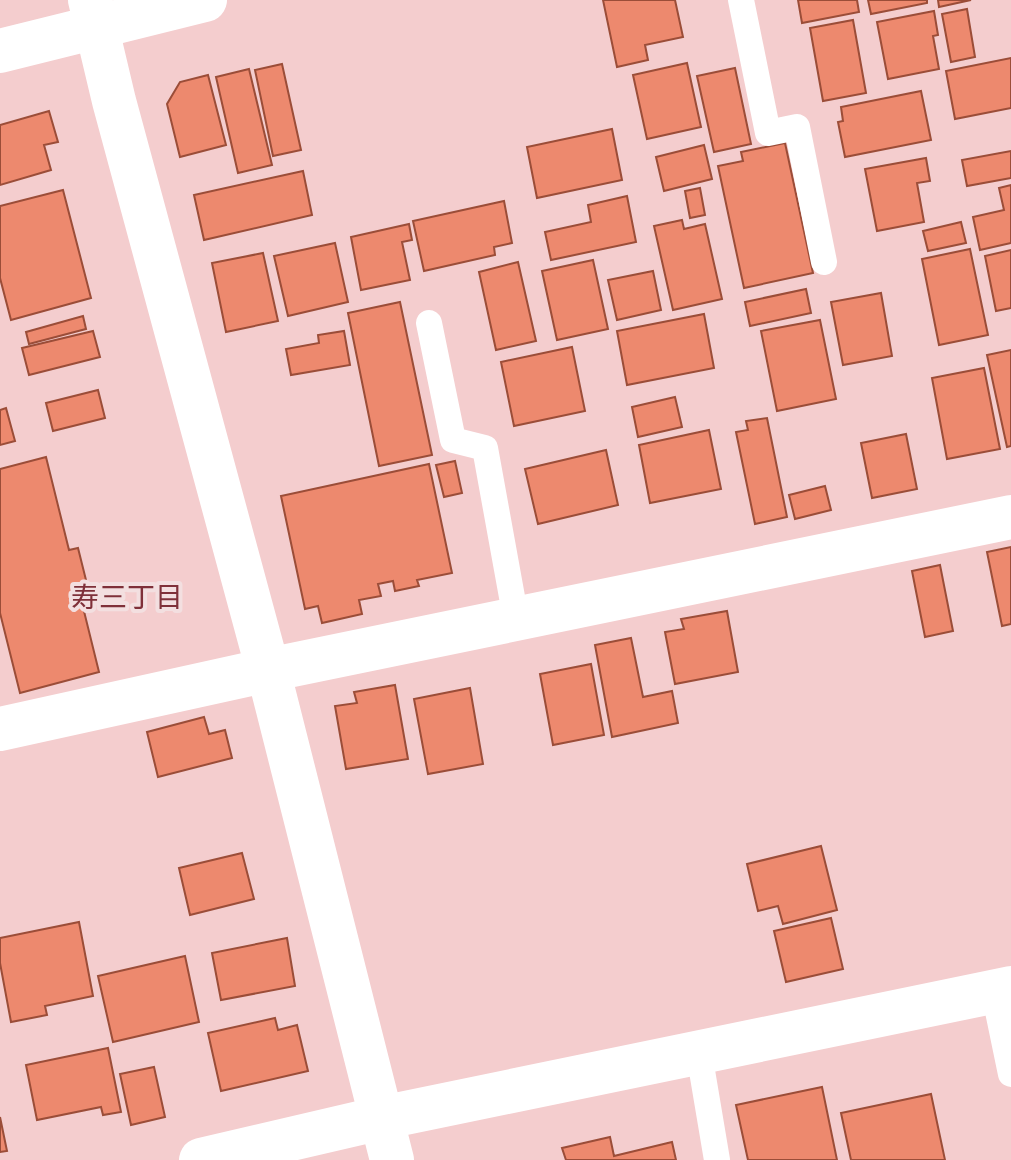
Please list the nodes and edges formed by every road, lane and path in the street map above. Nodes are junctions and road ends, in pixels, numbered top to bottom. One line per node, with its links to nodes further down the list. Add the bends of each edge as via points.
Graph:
1 (205, 0): 3 (main road)
2 (741, 0): 5 (lane, via 768,133 797,127)
3 (93, 13): 4 (main road); 9 (main road)
4 (0, 51)
5 (824, 262)
6 (429, 323): 8 (lane, via 453,440 485,448)
7 (1011, 517): 8 (main road)
8 (516, 619): 9 (main road)
9 (268, 670): 10 (main road); 14 (main road)
10 (0, 729)
11 (1002, 990): 12 (main road); 13 (lane)
12 (699, 1053): 14 (main road); 17 (lane)
13 (1011, 1074)
14 (381, 1118): 15 (main road); 16 (main road)
15 (201, 1160)
16 (392, 1160)
17 (717, 1160)

